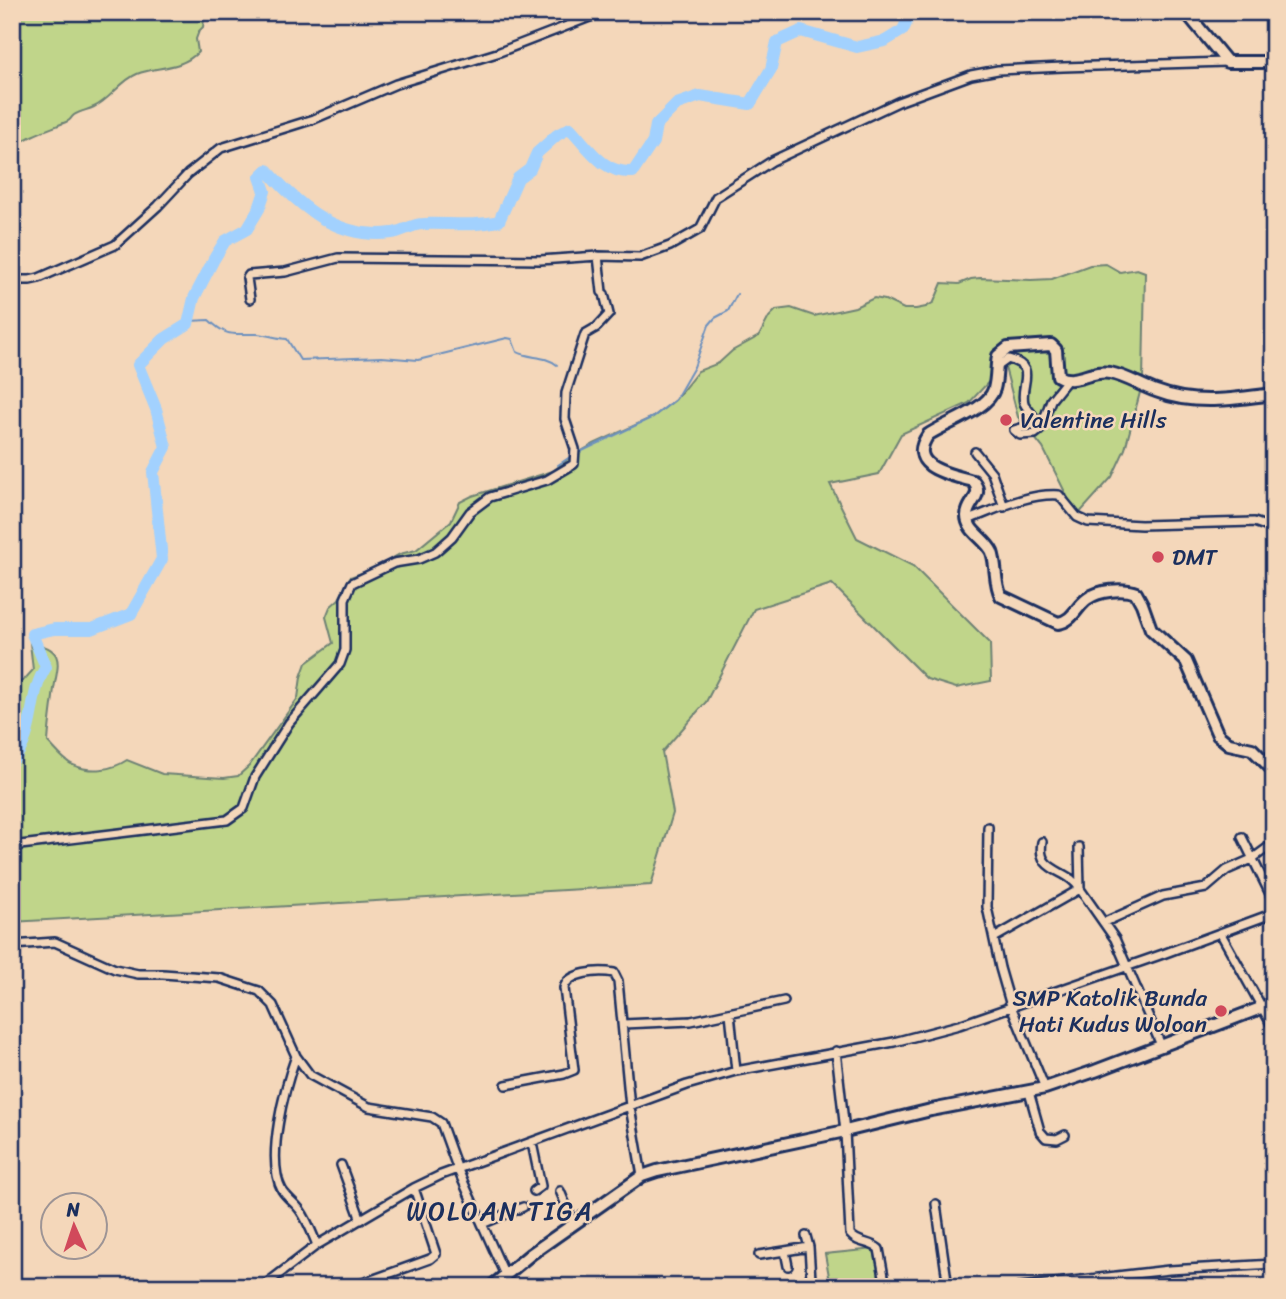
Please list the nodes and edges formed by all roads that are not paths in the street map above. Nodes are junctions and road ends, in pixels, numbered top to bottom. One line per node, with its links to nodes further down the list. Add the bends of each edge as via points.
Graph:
1 (603, 12): 6 (street, via 497,53 396,84 314,119 221,148 108,249 39,278)
2 (1186, 12): 3 (street)
3 (1227, 62): 4 (street); 5 (street, via 998,70 971,75 898,102 772,161 716,197 700,229 670,246 640,257)
4 (1274, 62)
5 (598, 256): 7 (street, via 541,260 338,258 285,272 249,275); 20 (street, via 601,292 609,314 585,334 566,393 565,419 575,449 573,464 547,480 490,497 435,551 394,563 352,583 345,599 345,650 340,664 289,723 255,777 244,808 227,820)
6 (12, 280)
7 (250, 299)
8 (997, 367): 9 (street, via 1003,350 1046,343 1056,350 1058,376); 9 (street, via 1014,360 1027,374 1024,401 1033,420 1014,430 1020,435 1040,430 1051,400); 13 (street, via 993,392 986,402 933,431 922,444 925,461 935,471 976,485 978,495 969,508)
9 (1067, 380): 10 (street, via 1110,373 1195,402)
10 (1274, 394)
11 (975, 452): 12 (street, via 992,473)
12 (1004, 507): 13 (street); 14 (street, via 1036,495 1059,495 1077,517 1088,522 1141,526 1254,522)
13 (968, 520): 15 (street, via 993,555 1002,596 1053,621 1067,620 1096,594 1136,593 1151,629 1186,662 1218,734 1229,744 1252,749)
14 (1274, 529)
15 (1274, 771)
16 (988, 827): 28 (street, via 987,907)
17 (1242, 837): 22 (street)
18 (1042, 842): 23 (street, via 1041,855 1047,864 1073,879)
19 (1274, 843): 22 (street)
20 (12, 846)
21 (1079, 847): 23 (street)
22 (1252, 859): 24 (street); 26 (street, via 1227,870 1202,890 1163,896)
23 (1080, 889): 26 (street); 28 (street)
24 (1274, 902)
25 (1274, 914): 27 (street)
26 (1105, 922): 30 (street)
27 (1221, 933): 30 (street); 34 (street)
28 (994, 937): 33 (street)
29 (12, 945): 40 (street, via 55,942 126,972 212,977 259,991 273,1005)
30 (1127, 966): 33 (street); 38 (street)
31 (784, 1001): 35 (street)
32 (1274, 1003): 34 (street)
33 (1011, 1006): 39 (street, via 935,1032); 43 (street)
34 (1262, 1007): 37 (street); 38 (street)
35 (730, 1013): 36 (street, via 691,1021); 41 (street)
36 (623, 1024): 42 (street, via 614,973 570,978 564,988 574,1070); 45 (street)
37 (1274, 1029)
38 (1161, 1045): 43 (street)
39 (836, 1051): 41 (street); 46 (street)
40 (296, 1056): 50 (street, via 310,1075 369,1107 436,1119 446,1133); 61 (street, via 282,1101 277,1174)
41 (736, 1071): 45 (street)
42 (506, 1085)
43 (1045, 1088): 44 (street)
44 (1029, 1092): 46 (street); 47 (street, via 1040,1131 1046,1138)
45 (630, 1107): 48 (street); 51 (street)
46 (845, 1131): 51 (street, via 666,1167); 72 (street, via 850,1234 879,1250)
47 (1065, 1135)
48 (533, 1143): 50 (street); 53 (street, via 541,1186)
49 (341, 1165): 57 (street)
50 (458, 1170): 52 (street); 58 (street)
51 (642, 1176): 59 (street)
52 (414, 1188): 57 (street); 69 (street, via 436,1254)
53 (534, 1191)
54 (560, 1191): 59 (street)
55 (936, 1204): 73 (street)
56 (523, 1207): 58 (street)
57 (361, 1220): 61 (street)
58 (482, 1224): 67 (street)
59 (574, 1224): 67 (street)
60 (806, 1236): 62 (street)
61 (317, 1245): 68 (street)
62 (809, 1248): 63 (street); 71 (street, via 811,1279)
63 (785, 1251): 64 (street); 66 (street)
64 (759, 1255)
65 (1274, 1264): 74 (street)
66 (789, 1266)
67 (505, 1276): 70 (street)
68 (262, 1287)
69 (352, 1287)
70 (491, 1287)
71 (807, 1287)
72 (886, 1287)
73 (948, 1287)
74 (1020, 1287)

